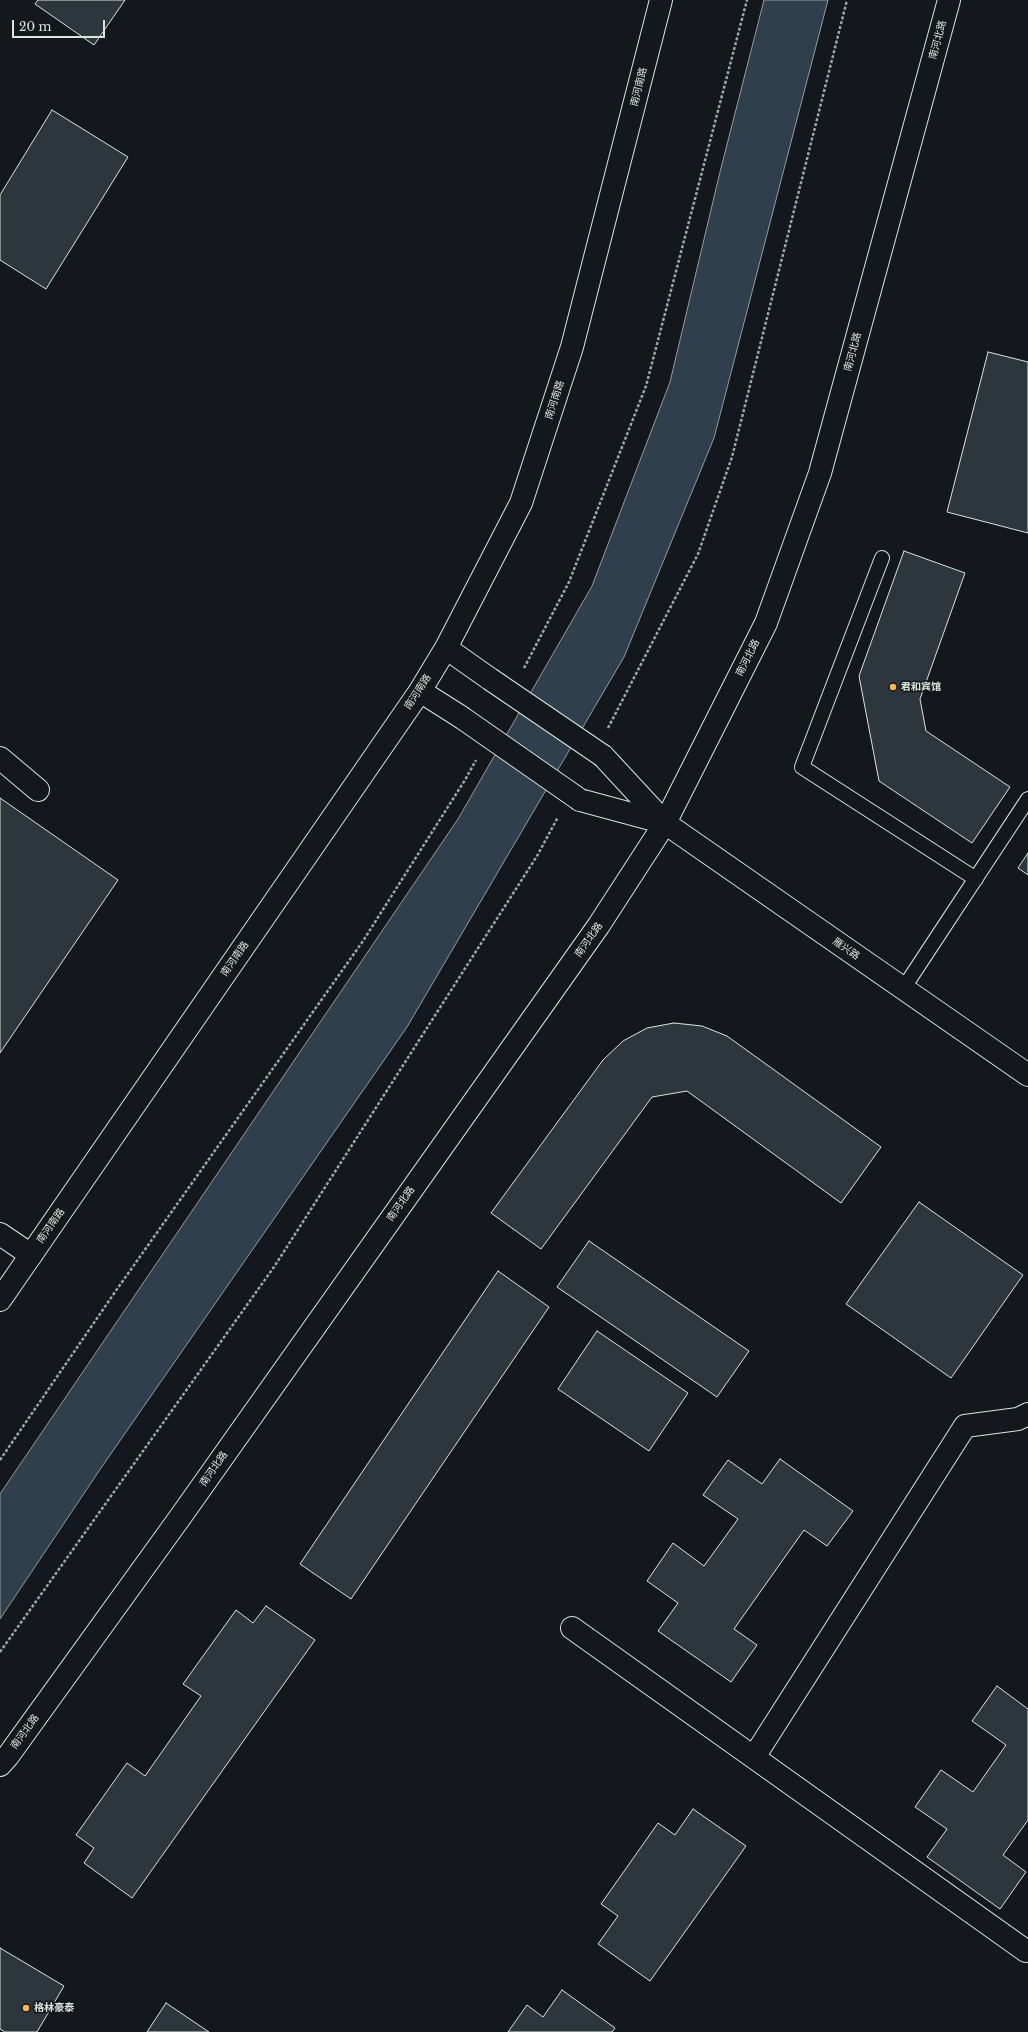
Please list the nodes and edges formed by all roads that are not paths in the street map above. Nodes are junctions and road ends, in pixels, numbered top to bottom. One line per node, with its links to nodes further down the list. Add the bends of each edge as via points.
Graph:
1 (661, 0): 4 (street, 南河南路, via 572,347 521,503)
2 (948, 0): 9 (street, 南河北路, via 820,473 766,623)
3 (882, 558): 10 (lane, via 802,768)
4 (446, 648): 5 (street, 南河南路); 9 (street, bridge, via 603,756)
5 (420, 691): 9 (street, bridge, via 580,800); 14 (street, 南河南路)
6 (0, 758): 7 (street)
7 (38, 790)
8 (1028, 799): 10 (lane)
9 (665, 823): 11 (street, 雁兴路); 19 (street, 南河北路, via 599,925 181,1516)
10 (976, 878): 11 (lane)
11 (903, 989): 12 (street, 雁兴路)
12 (1028, 1075)
13 (0, 1234): 14 (street)
14 (31, 1255): 15 (street, 南河南路)
15 (0, 1300)
16 (1028, 1414): 18 (street, via 1018,1419 965,1426)
17 (572, 1628): 18 (street)
18 (754, 1757): 20 (street)
19 (0, 1764)
20 (1026, 1951)

